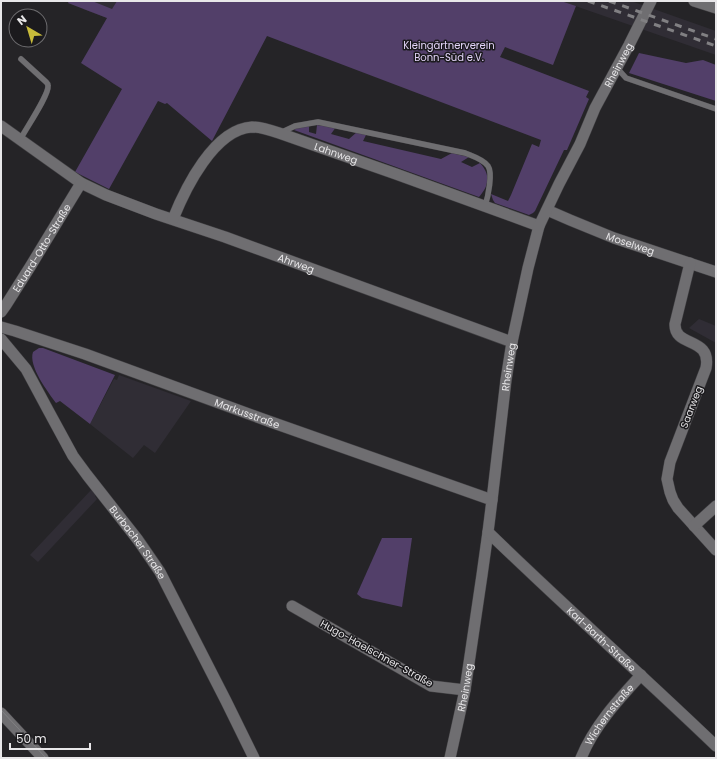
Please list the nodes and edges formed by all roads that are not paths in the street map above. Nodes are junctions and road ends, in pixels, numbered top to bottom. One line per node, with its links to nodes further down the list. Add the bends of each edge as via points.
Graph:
1 (651, 1): 5 (street, Rheinweg)
2 (694, 1): 3 (street)
3 (716, 8)
4 (21, 59): 9 (lane, via 45,80 48,87 45,97)
5 (617, 68): 6 (lane, via 626,78); 12 (street, Rheinweg, via 595,108)
6 (716, 109)
7 (1, 126): 9 (street, Ahrweg)
8 (279, 133): 11 (street, Lahnweg); 11 (lane, via 295,126 318,122 465,153 488,166 490,184); 13 (street, Lahnweg, via 253,127 245,128 222,140 194,177)
9 (20, 140): 10 (street, Ahrweg)
10 (81, 183): 13 (street, Ahrweg, via 106,195); 17 (street, Eduard-Otto-Straße)
11 (485, 206): 14 (street, Lahnweg)
12 (547, 210): 14 (street, Rheinweg); 15 (street, Moselweg, via 614,238)
13 (173, 219): 20 (street, Ahrweg)
14 (540, 226): 20 (street, Rheinweg, via 530,258)
15 (690, 263): 16 (street, Moselweg); 23 (street, Saarweg, via 675,329 679,336 702,348 707,361 670,462 667,480 673,500)
16 (716, 272)
17 (1, 312)
18 (1, 327): 21 (street, Markusstraße, via 85,354)
19 (1, 339): 32 (street, Burbacher Straße, via 26,369 82,469 160,572)
20 (512, 342): 21 (street, Rheinweg)
21 (492, 500): 24 (street, Rheinweg)
22 (716, 506): 23 (street)
23 (694, 526): 25 (street, Saarweg)
24 (488, 532): 27 (street, Karl-Barth-Straße); 28 (street, Rheinweg)
25 (716, 550)
26 (292, 606): 28 (street, Hugo-Haelschner-Straße, via 431,686)
27 (641, 675): 30 (street, Karl-Barth-Straße); 34 (street, Wichernstraße, via 603,719)
28 (465, 690): 33 (street, Rheinweg)
29 (1, 713): 31 (street)
30 (716, 746)
31 (43, 758)
32 (254, 758)
33 (450, 758)
34 (581, 758)

